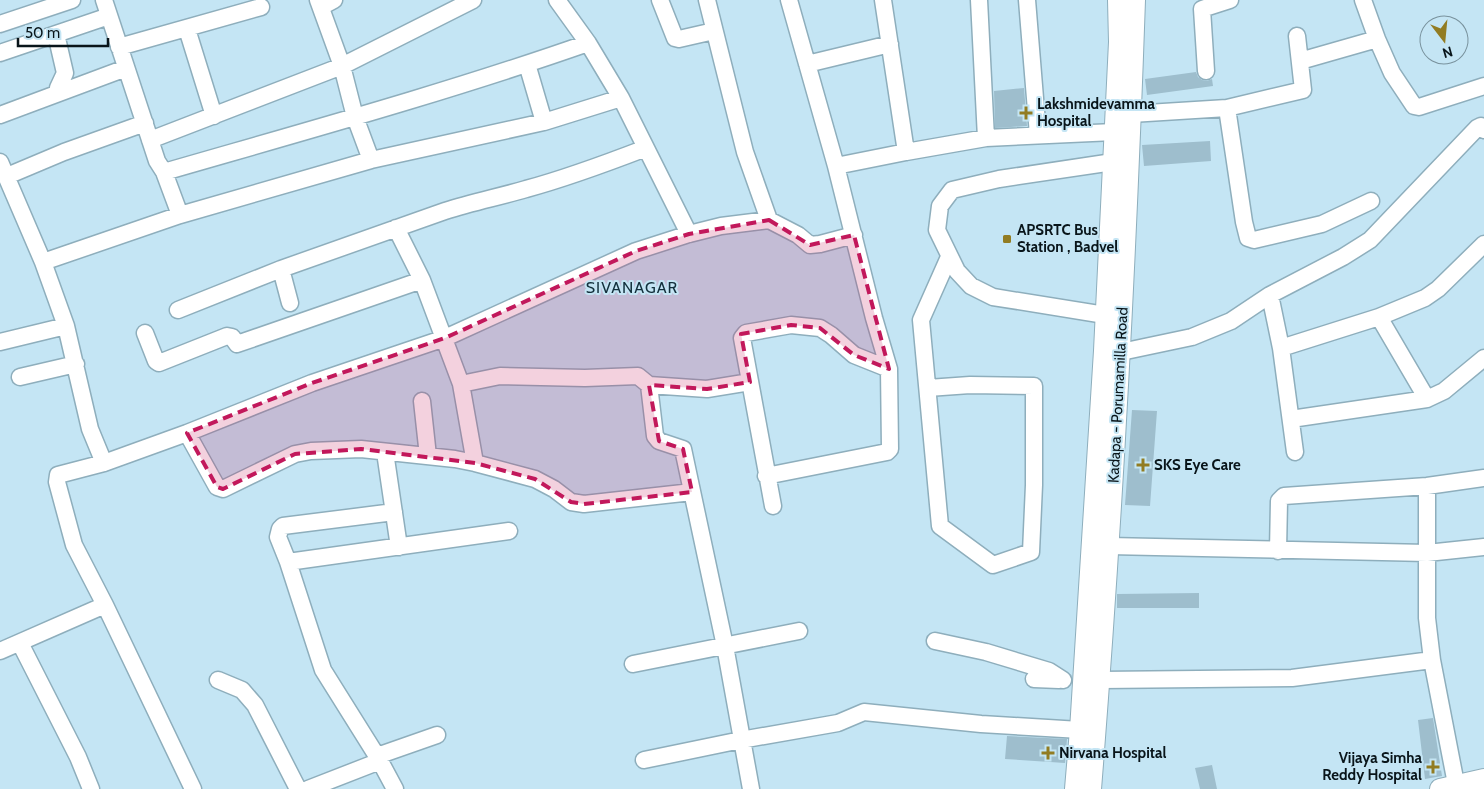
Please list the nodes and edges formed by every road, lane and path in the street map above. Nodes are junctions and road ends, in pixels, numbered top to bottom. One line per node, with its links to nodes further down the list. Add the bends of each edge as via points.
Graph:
1 (72, 0): 17 (street)
2 (473, 0): 30 (street)
3 (557, 0): 23 (street)
4 (660, 0): 19 (street, via 675,38)
5 (707, 0): 19 (street)
6 (789, 0): 29 (street)
7 (883, 0): 24 (street)
8 (979, 0): 46 (street)
9 (1027, 0): 45 (street)
10 (1118, 0): 44 (main road)
11 (1134, 0): 37 (main road, Kadapa - Porumamilla Road)
12 (1230, 0): 32 (street, via 1202,9)
13 (1364, 0): 22 (street)
14 (324, 2): 30 (street)
15 (260, 7): 18 (street)
16 (106, 8): 20 (street); 25 (street)
17 (0, 24)
18 (187, 29): 25 (street); 39 (street)
19 (714, 31): 57 (street, via 745,152)
20 (56, 34): 26 (street); 34 (street, via 65,73)
21 (1296, 36): 27 (street)
22 (1377, 39): 27 (street); 33 (street, via 1392,73 1414,106)
23 (588, 43): 28 (street); 35 (street)
24 (890, 44): 29 (street); 49 (street)
25 (119, 47): 31 (street)
26 (0, 53)
27 (1300, 61): 36 (street, via 1304,90)
28 (527, 64): 40 (street); 41 (street)
29 (807, 64): 52 (street)
30 (342, 66): 39 (street); 40 (street)
31 (126, 68): 34 (street); 42 (street)
32 (1206, 71)
33 (1484, 86)
34 (59, 93): 38 (street)
35 (621, 98): 41 (street); 48 (street)
36 (1227, 108): 37 (street); 55 (street, via 1248,238 1254,240 1322,224)
37 (1131, 114): 76 (main road, Kadapa - Porumamilla Road)
38 (0, 115)
39 (214, 116): 47 (street)
40 (355, 117): 50 (street); 54 (street)
41 (544, 122): 50 (street)
42 (145, 123): 47 (street); 53 (street, via 64,152)
43 (1484, 130): 66 (street, via 1481,126 1477,128 1370,240)
44 (1114, 132): 45 (street); 51 (main road)
45 (1038, 135): 46 (street)
46 (986, 138): 49 (street)
47 (150, 140): 54 (street)
48 (646, 148): 58 (street, via 527,189 467,204); 59 (street)
49 (906, 152): 52 (street)
50 (371, 160): 56 (street)
51 (1113, 162): 62 (street, via 999,178 952,190 940,206 937,230); 69 (main road)
52 (836, 166): 60 (street)
53 (3, 169): 63 (street)
54 (164, 172): 56 (street)
55 (1371, 201)
56 (180, 215): 63 (street)
57 (769, 220): 59 (street); 60 (street, via 810,245)
58 (396, 228): 64 (street); 65 (street)
59 (689, 234): 73 (street, via 636,251)
60 (854, 235): 79 (street)
61 (1484, 244): 70 (street, via 1438,289 1425,298)
62 (949, 257): 69 (street, via 970,286 993,297); 84 (street, via 921,320)
63 (43, 262): 71 (street)
64 (281, 269): 67 (street); 68 (street)
65 (422, 280): 72 (street, via 237,344 227,336 160,363 156,361); 73 (street)
66 (1270, 295): 75 (street); 76 (street, via 1231,321 1192,337)
67 (290, 303)
68 (178, 310)
69 (1105, 315): 118 (main road)
70 (1379, 317): 75 (street); 85 (street)
71 (66, 326): 74 (street); 78 (street)
72 (145, 333)
73 (445, 338): 82 (street); 88 (street, via 312,383)
74 (0, 342)
75 (1282, 348): 87 (street)
76 (1121, 352): 101 (main road, Kadapa - Porumamilla Road)
77 (1484, 358): 85 (street, via 1444,391)
78 (76, 364): 80 (street); 92 (street, via 90,429)
79 (889, 369): 81 (street, via 854,355 820,328 791,325 746,333 742,338); 94 (street, via 890,449 887,452)
80 (20, 377)
81 (750, 382): 83 (street, via 708,389); 94 (street)
82 (461, 384): 83 (street, via 500,376 638,376); 93 (street)
83 (649, 385): 97 (street, via 655,436 659,441 683,449)
84 (928, 388): 84 (street, via 940,526 993,565 1031,552 1034,386)
85 (1427, 399): 87 (street)
86 (422, 400): 91 (street)
87 (1291, 419): 90 (street)
88 (187, 434): 89 (street, via 217,487 223,489 295,454 361,449); 92 (street)
89 (385, 452): 91 (street); 99 (street)
90 (1295, 452)
91 (428, 456): 93 (street)
92 (104, 463): 107 (street, via 58,475 57,482 74,545)
93 (475, 463): 97 (street, via 535,479 571,502 584,504)
94 (766, 476): 98 (street)
95 (1484, 478): 96 (street)
96 (1427, 486): 104 (street, via 1284,496 1279,501); 105 (street)
97 (692, 492): 111 (street)
98 (772, 506)
99 (394, 512): 102 (street); 106 (street, via 283,526 278,537)
100 (509, 531): 102 (street)
101 (1109, 546): 104 (street); 118 (main road, Kadapa - Porumamilla Road)
102 (400, 547): 106 (street)
103 (1484, 547): 105 (street)
104 (1278, 551): 105 (street)
105 (1427, 553): 113 (street, via 1427,618)
106 (288, 562): 122 (street, via 323,670)
107 (105, 605): 110 (street); 127 (street)
108 (799, 631): 111 (street)
109 (935, 641): 117 (street, via 1049,671)
110 (20, 643): 112 (street); 126 (street)
111 (725, 646): 114 (street); 121 (street)
112 (0, 651)
113 (1432, 660): 118 (street, via 1292,678); 125 (street)
114 (633, 664)
115 (1034, 679): 117 (street)
116 (218, 680): 128 (street, via 242,690 255,705)
117 (1063, 680): 118 (street)
118 (1092, 682): 119 (main road); 133 (main road, Kadapa - Porumamilla Road)
119 (1080, 730): 121 (street, via 864,712 838,723); 132 (main road)
120 (437, 735): 122 (street)
121 (741, 740): 123 (street); 131 (street)
122 (378, 759): 129 (street); 130 (street)
123 (644, 760)
124 (1484, 779): 125 (main road)
125 (1451, 788)
126 (91, 789)
127 (193, 789)
128 (298, 789)
129 (308, 789)
130 (395, 789)
131 (750, 789)
132 (1075, 789)
133 (1091, 789)

